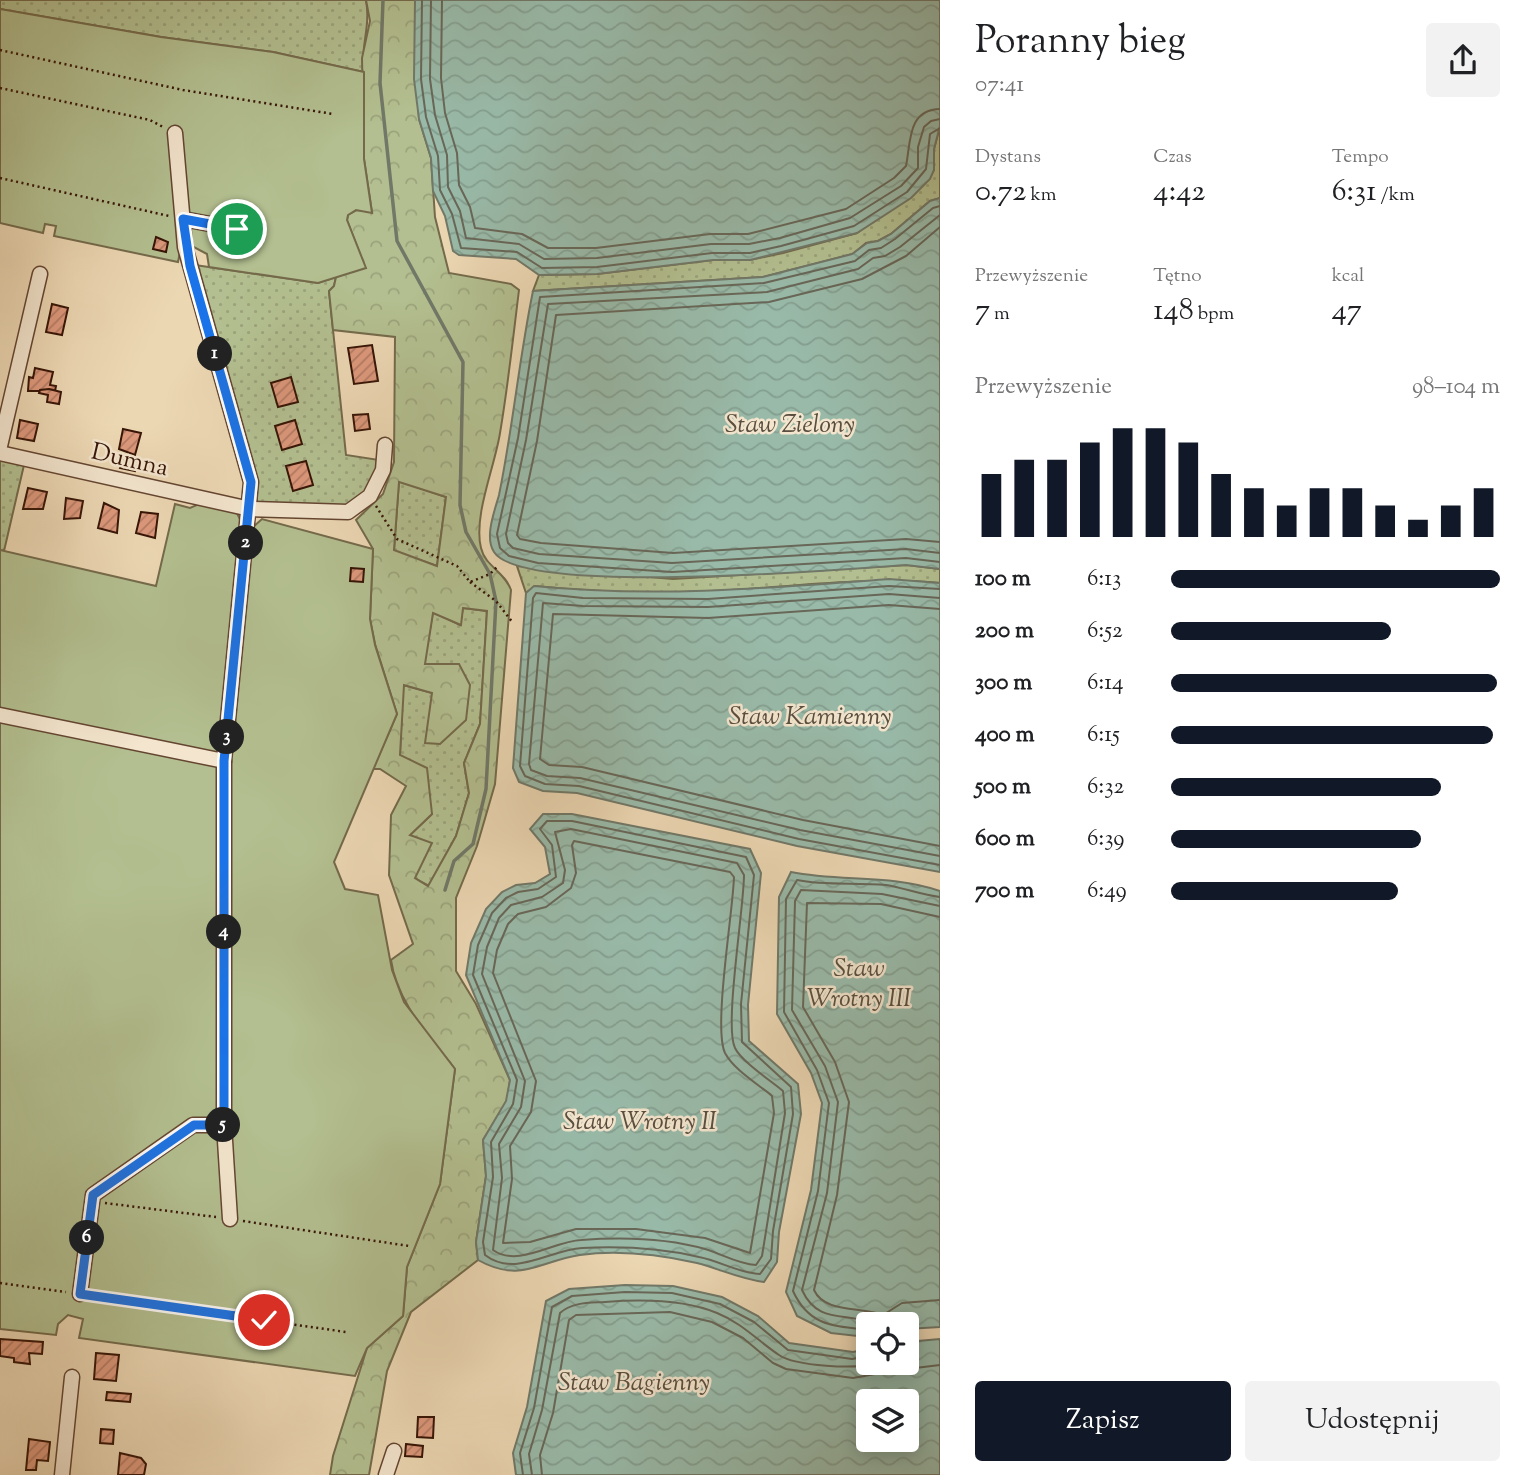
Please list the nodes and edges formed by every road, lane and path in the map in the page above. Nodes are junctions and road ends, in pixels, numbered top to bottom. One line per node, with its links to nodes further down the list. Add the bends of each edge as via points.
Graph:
1 (0, 50): 3 (path, via 183,90)
2 (0, 88): 4 (path, via 150,120)
3 (333, 114)
4 (176, 134): 6 (street)
5 (0, 178): 6 (path)
6 (183, 219): 7 (street); 13 (street, via 190,266 251,482)
7 (237, 229)
8 (40, 274): 10 (street)
9 (385, 445): 12 (street, via 383,470)
10 (0, 446)
11 (0, 453): 13 (street, Dumna)
12 (370, 495): 13 (street, Dumna, via 348,512); 15 (path, via 397,539 457,566)
13 (250, 509): 18 (street)
14 (498, 566): 15 (path)
15 (470, 582): 16 (path, via 496,601)
16 (513, 623)
17 (0, 715): 18 (street)
18 (224, 761): 19 (street)
19 (224, 1125): 20 (street, via 194,1125); 21 (street)
20 (93, 1195): 21 (path, via 107,1204); 24 (street)
21 (230, 1219): 22 (path)
22 (409, 1246)
23 (0, 1283): 24 (path)
24 (80, 1294): 25 (path)
25 (346, 1332)
26 (72, 1377): 28 (street)
27 (394, 1451): 29 (street)
28 (62, 1475)
29 (386, 1475)

